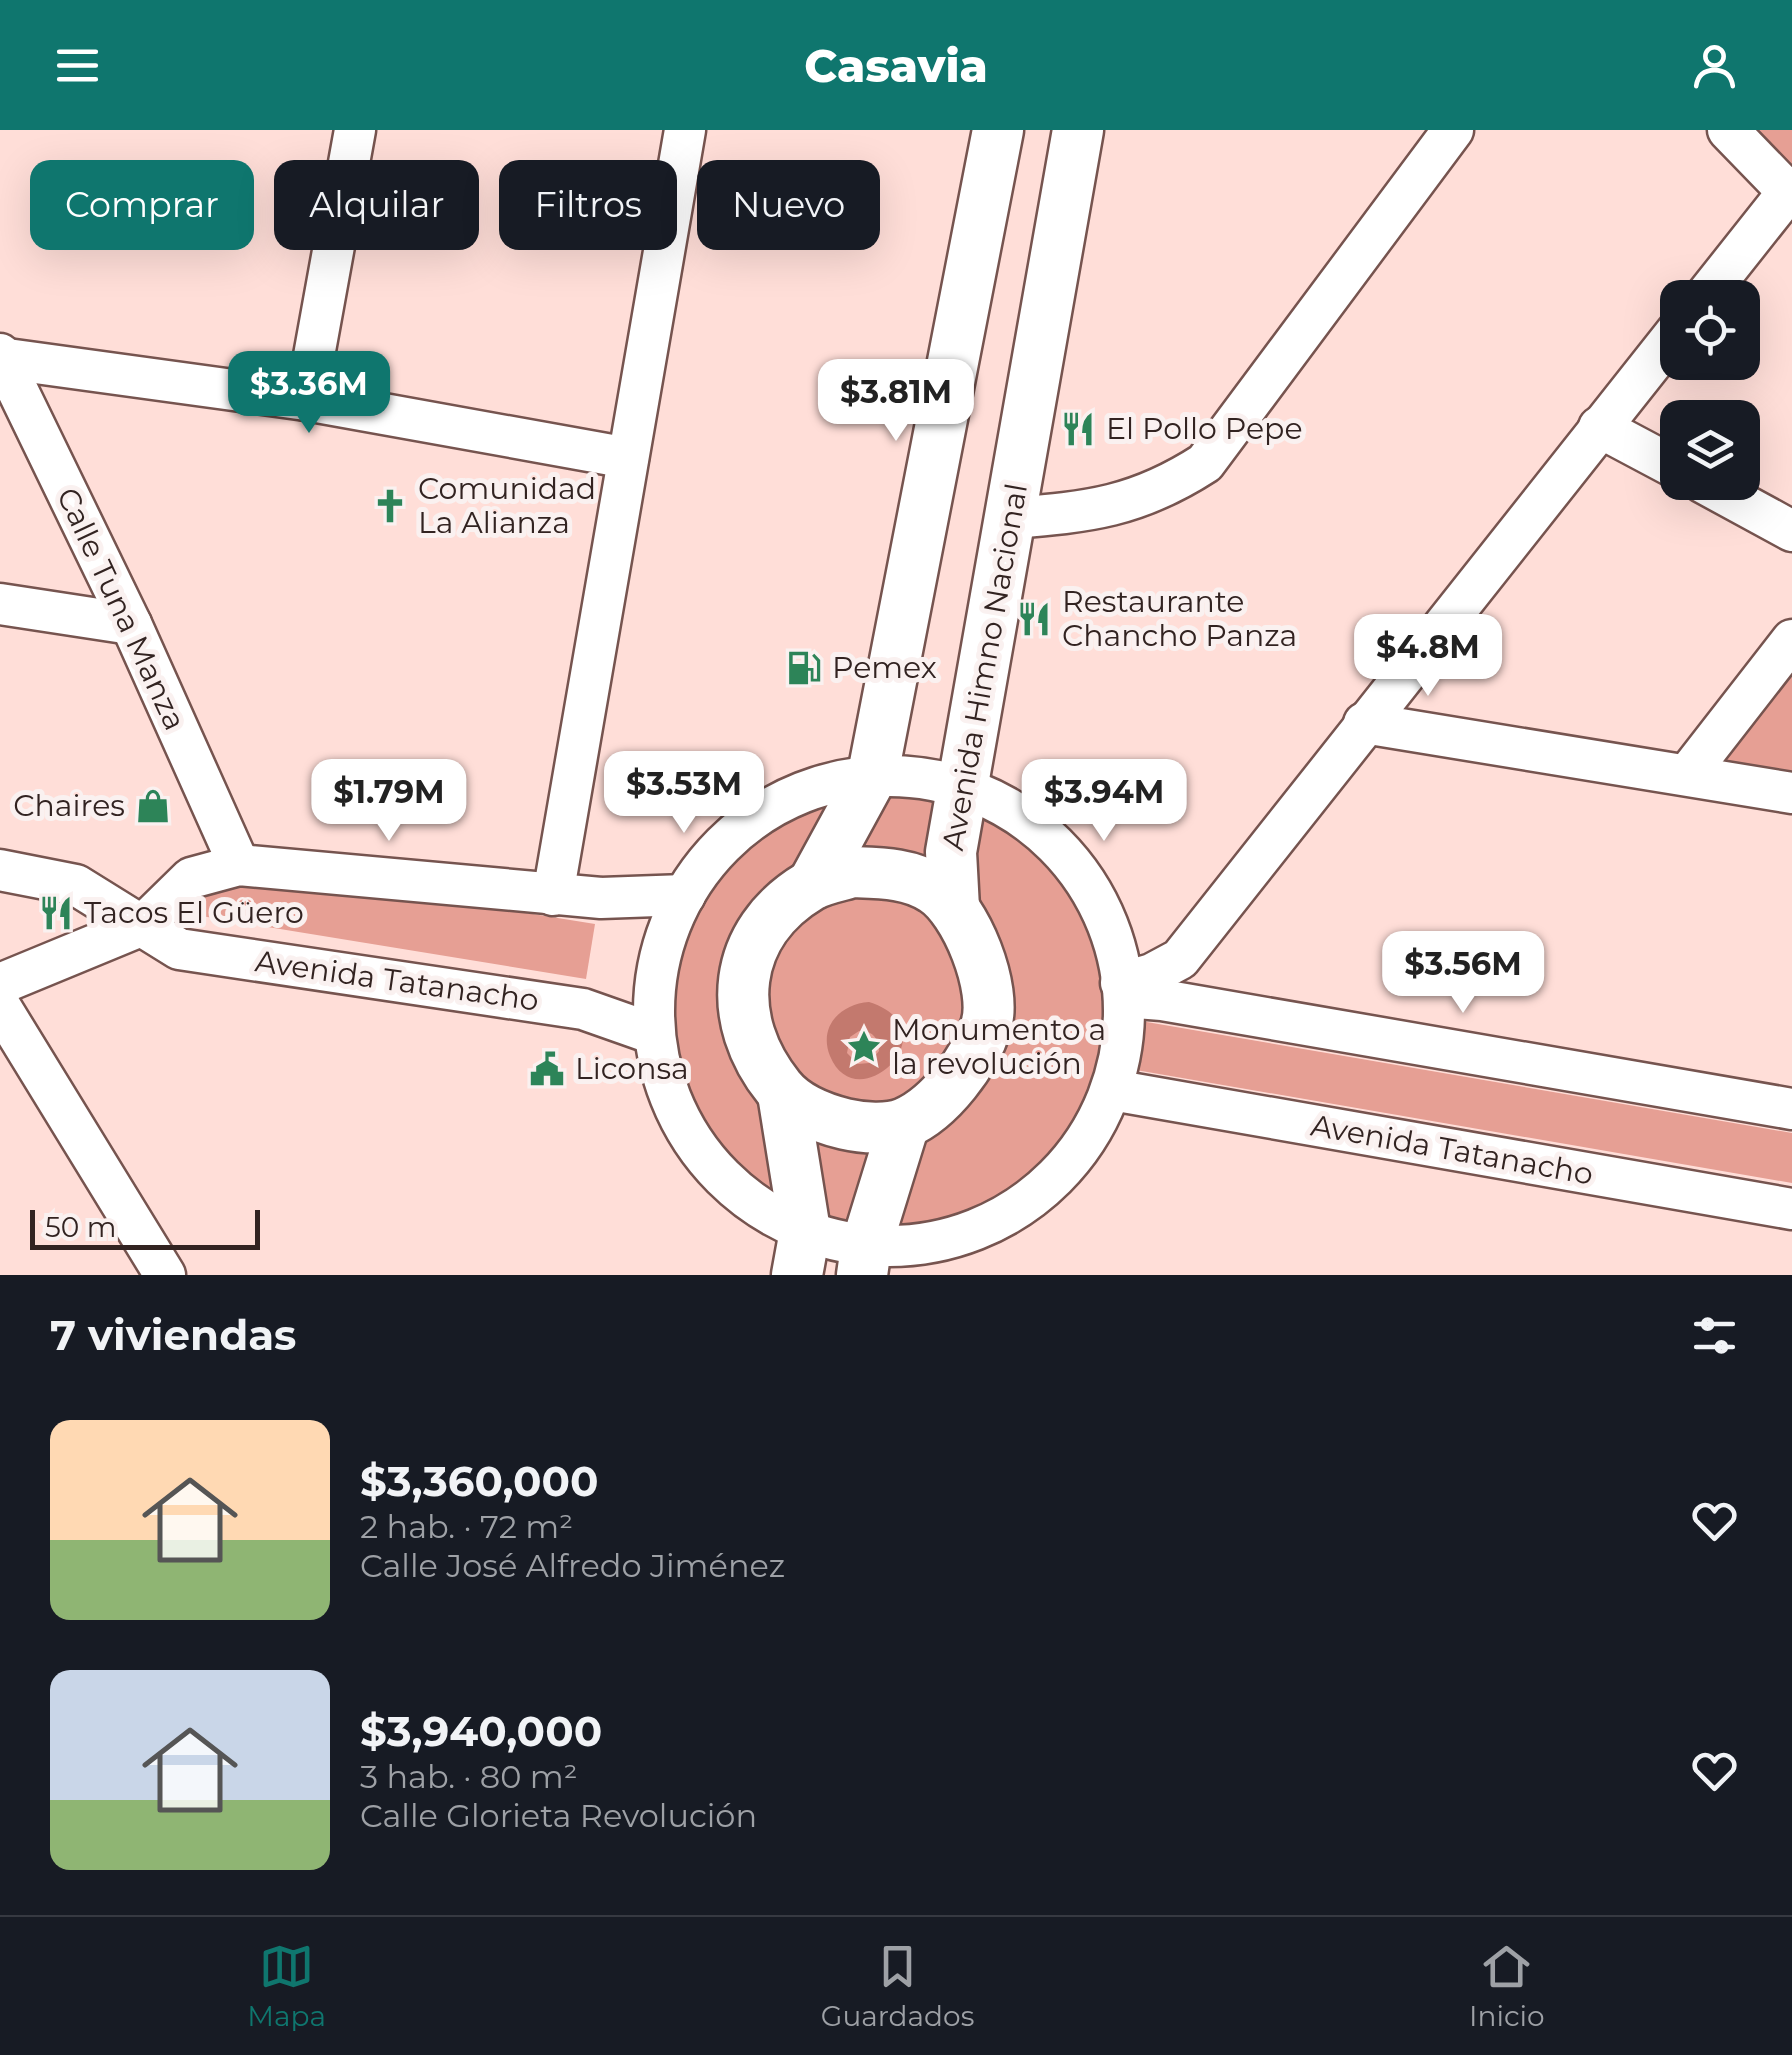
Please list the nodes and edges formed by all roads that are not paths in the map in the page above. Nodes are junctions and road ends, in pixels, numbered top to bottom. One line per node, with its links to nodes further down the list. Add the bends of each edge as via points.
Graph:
1 (355, 130): 11 (street)
2 (684, 130): 13 (street)
3 (998, 130): 22 (main road)
4 (1078, 130): 16 (main road, Avenida Himno Nacional)
5 (1454, 130): 16 (street, via 1205,463 1168,486 1092,511)
6 (1728, 130): 7 (street)
7 (1790, 192): 8 (street)
8 (1719, 280)
9 (1660, 352): 12 (street)
10 (1, 357): 11 (street); 19 (street, Calle Tuna Manza)
11 (306, 400): 13 (street)
12 (1600, 427): 14 (street); 21 (street)
13 (628, 458): 29 (street)
14 (1660, 460)
15 (1735, 500): 17 (street)
16 (1010, 518): 24 (main road, Avenida Himno Nacional)
17 (1792, 531)
18 (0, 604): 19 (street)
19 (130, 624): 26 (street, Calle Tuna Manza)
20 (1792, 640): 23 (street)
21 (1364, 723): 23 (street); 34 (street, via 1180,959)
22 (873, 774): 24 (street); 28 (main road); 30 (street, via 801,790 738,828)
23 (1687, 775): 25 (street)
24 (964, 784): 31 (main road, Avenida Himno Nacional, via 951,852); 34 (street, via 1019,812 1076,866 1113,935)
25 (1792, 792)
26 (239, 865): 29 (street); 32 (street, via 191,878)
27 (0, 870): 32 (street, Avenida Tatanacho, via 76,885)
28 (813, 884): 31 (main road, via 853,872 895,874 935,889); 38 (main road, via 771,919 755,942 743,981 744,1022 758,1061)
29 (552, 894): 30 (street)
30 (684, 894): 36 (street, via 660,953)
31 (954, 908): 40 (main road, via 974,938 988,1023 958,1082)
32 (143, 925): 33 (street); 36 (street, Avenida Tatanacho, via 179,949 583,1009)
33 (0, 984)
34 (1122, 990): 37 (street, via 1126,1013); 39 (street)
35 (0, 1006): 44 (street)
36 (654, 1034): 42 (street, via 676,1112 722,1179 789,1226)
37 (1112, 1090): 41 (street, Avenida Tatanacho); 43 (street, via 1074,1158 1017,1212 945,1242)
38 (783, 1094): 40 (main road, via 819,1118 861,1128); 42 (main road)
39 (1792, 1108)
40 (904, 1124): 43 (main road)
41 (1792, 1209)
42 (801, 1253): 43 (street)
43 (864, 1261)
44 (165, 1275)

